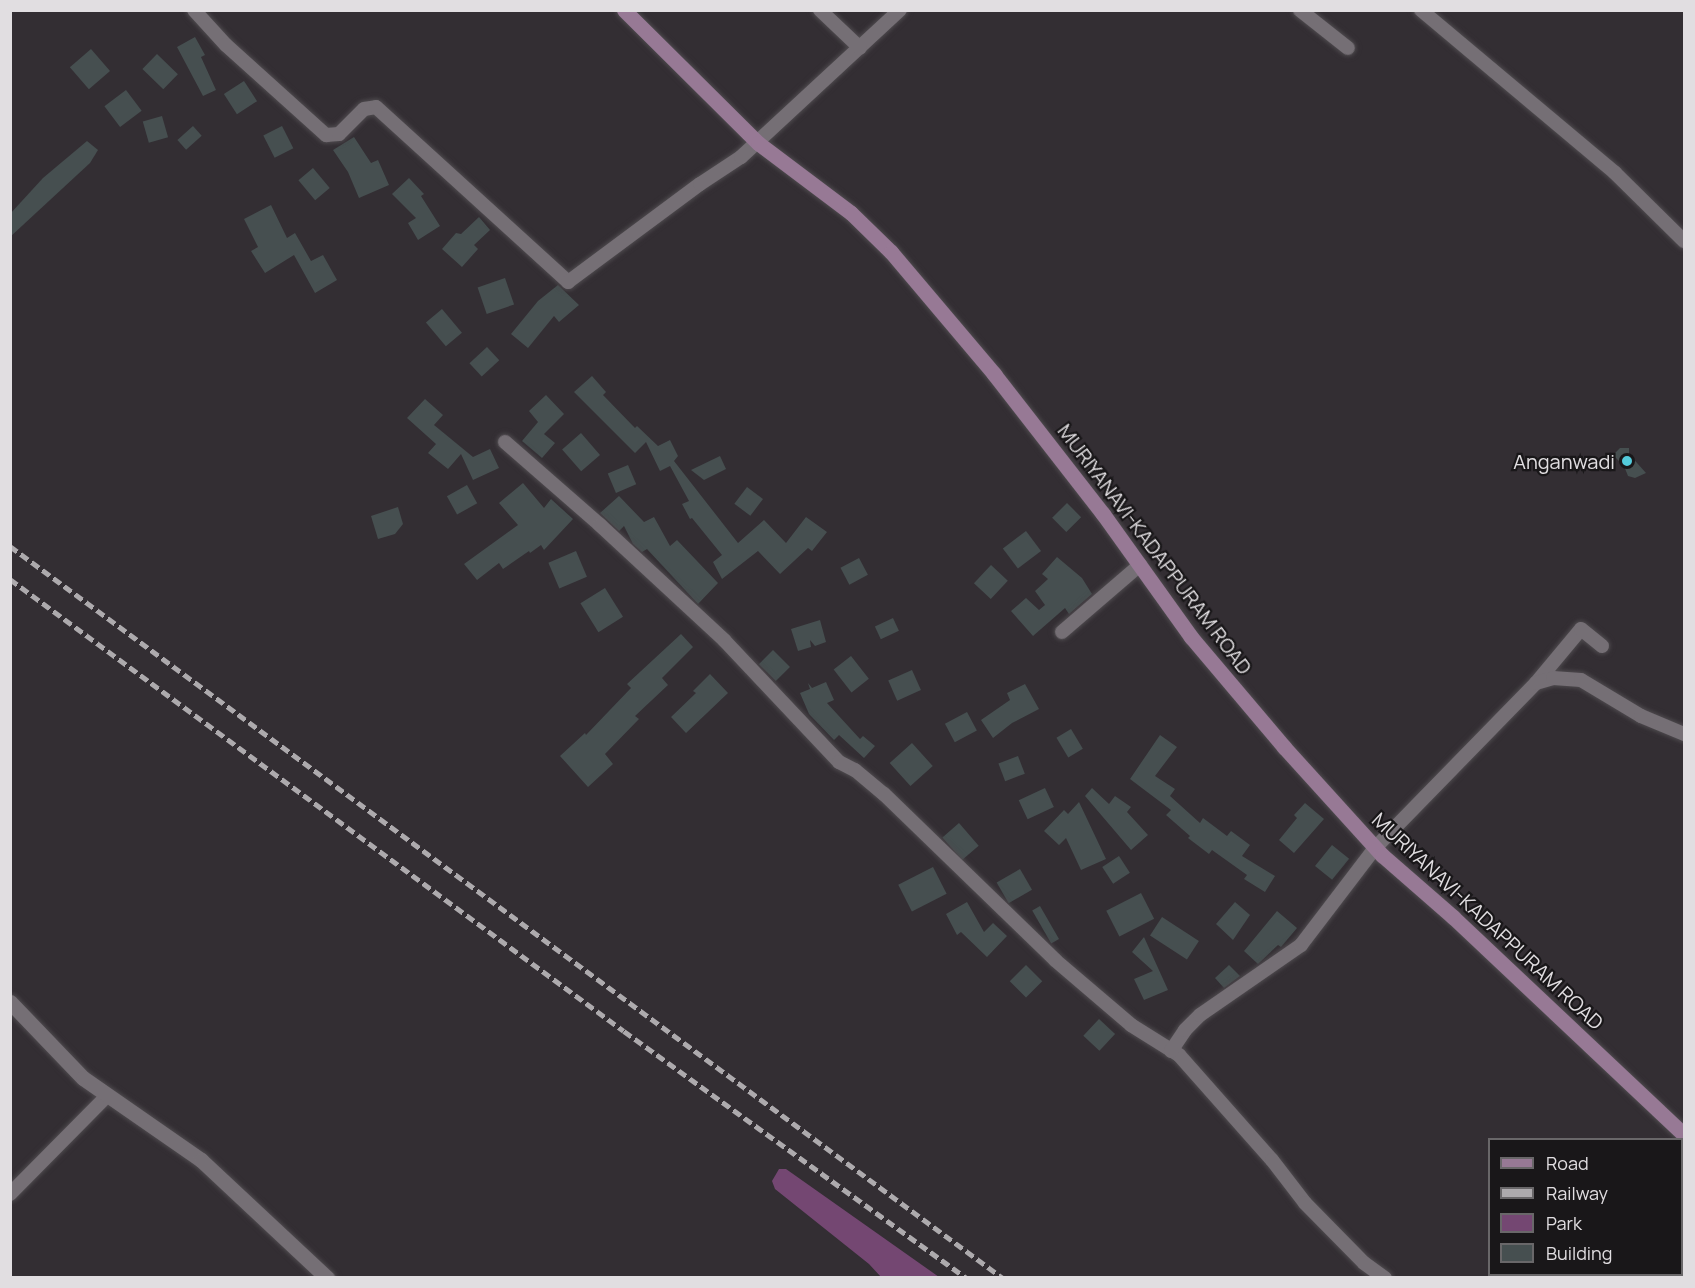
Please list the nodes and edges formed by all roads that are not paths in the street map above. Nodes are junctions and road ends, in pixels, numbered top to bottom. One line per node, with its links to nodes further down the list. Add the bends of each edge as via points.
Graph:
1 (194, 10): 9 (street, via 226,45 326,135 339,134 364,109 376,107 568,282)
2 (624, 10): 9 (main road, MURIYANAVI-KADAPPURAM ROAD)
3 (820, 10): 7 (street)
4 (900, 10): 7 (street)
5 (1300, 10): 8 (street)
6 (1421, 10): 10 (street, via 1615,173)
7 (860, 48): 9 (street)
8 (1348, 48)
9 (758, 143): 12 (main road, MURIYANAVI-KADAPPURAM ROAD, via 851,213 891,252 994,374)
10 (1684, 241)
11 (506, 442): 19 (street, via 724,640 839,762 884,794 1055,960 1131,1025)
12 (1140, 565): 13 (street); 17 (main road, MURIYANAVI-KADAPPURAM ROAD, via 1191,637)
13 (1062, 632)
14 (1602, 646): 15 (street, via 1581,629)
15 (1536, 683): 16 (street, via 1553,678 1581,680 1641,716); 17 (street)
16 (1684, 734)
17 (1375, 848): 19 (street, via 1301,945 1200,1015); 21 (main road, MURIYANAVI-KADAPPURAM ROAD)
18 (10, 1002): 20 (street, via 83,1078)
19 (1171, 1051): 24 (street, via 1179,1055 1272,1160 1305,1203 1364,1263)
20 (108, 1095): 22 (street); 23 (street, via 201,1160)
21 (1684, 1135)
22 (10, 1194)
23 (327, 1278)
24 (1385, 1278)

